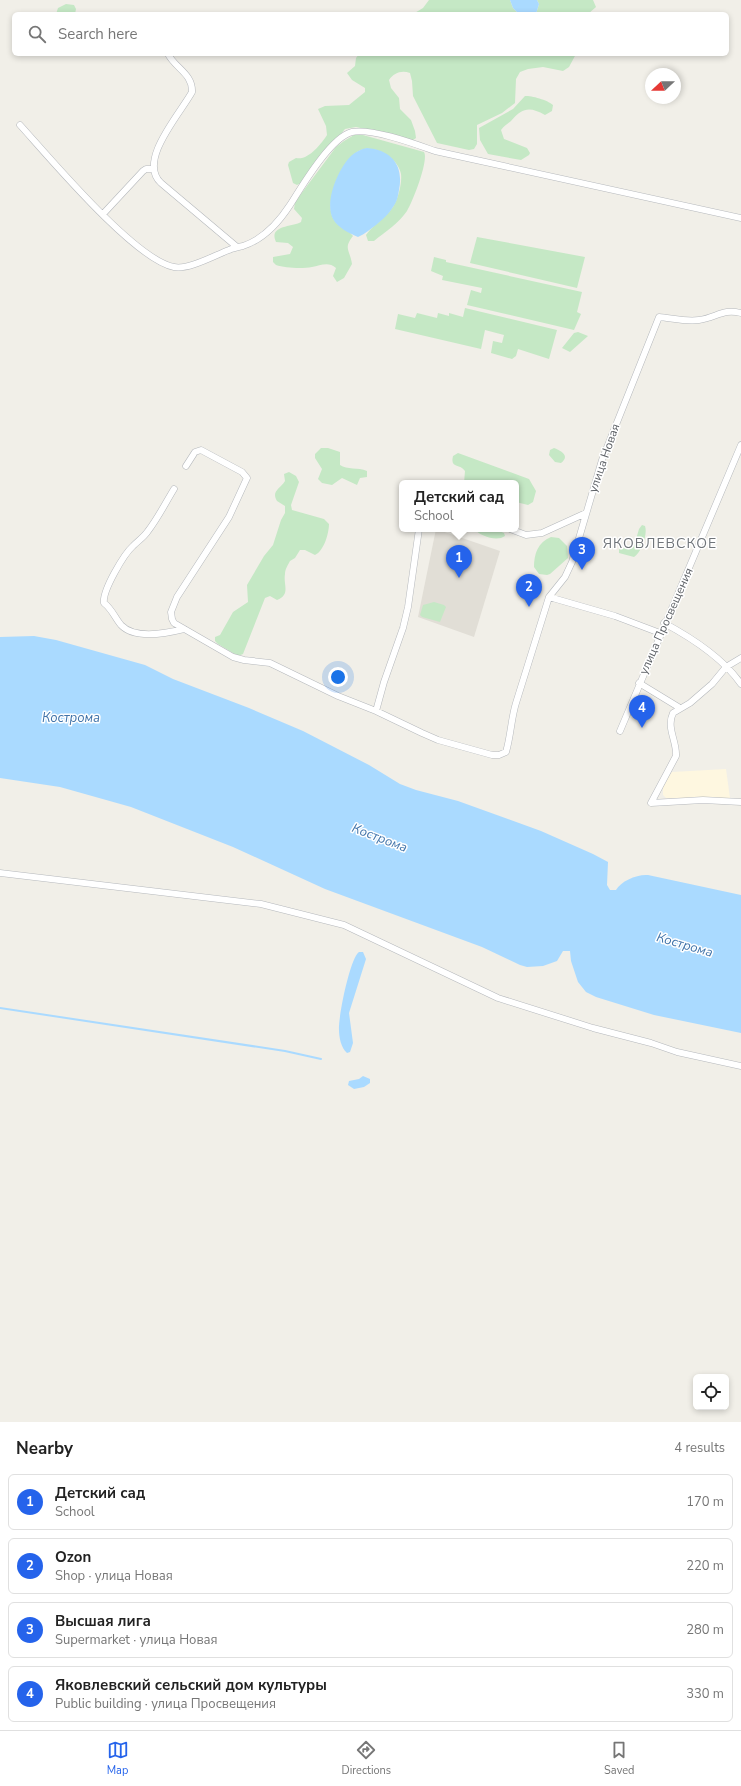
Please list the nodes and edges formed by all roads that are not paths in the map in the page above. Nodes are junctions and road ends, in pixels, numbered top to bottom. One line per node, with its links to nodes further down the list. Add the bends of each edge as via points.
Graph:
1 (170, 56): 3 (street, via 186,74 192,92 157,148)
2 (20, 125): 4 (street)
3 (153, 170): 4 (street, via 143,171); 6 (street, via 154,176 161,183)
4 (103, 214): 6 (street, via 155,259 174,267 197,263)
5 (741, 218): 6 (street, via 434,151 364,132 354,132 341,138 327,151 275,225 261,236)
6 (237, 247)
7 (741, 313): 11 (street, улица Новая, via 725,311 695,320 659,316 602,460)
8 (741, 445): 15 (street, улица Просвещения, via 700,545)
9 (186, 466): 16 (street, via 195,452 201,450 242,472 247,478 229,517 177,597 171,612 172,619)
10 (174, 489): 16 (street, via 147,532 124,558 113,577 104,603 126,628 148,634)
11 (586, 513): 13 (street, via 542,533 526,535); 14 (street, улица Новая, via 566,576)
12 (419, 532): 23 (street, via 404,628)
13 (518, 532)
14 (549, 597): 17 (street); 23 (street, via 512,716 511,738 503,754 485,754 438,740)
15 (664, 623): 17 (street, улица Просвещения); 19 (street, via 700,646)
16 (184, 629): 23 (street, via 232,657 270,663 338,696)
17 (660, 633): 20 (street, улица Просвещения)
18 (741, 658): 19 (street)
19 (726, 667): 21 (street, via 734,673); 22 (street, via 712,684)
20 (639, 683): 22 (street); 24 (street, улица Просвещения)
21 (741, 684)
22 (680, 708): 25 (street, via 673,713 670,722 677,750 676,756 651,803 703,800)
23 (376, 711)
24 (620, 731)
25 (741, 802)
26 (0, 873): 27 (street, via 261,904 344,925 498,998 677,1052)
27 (741, 1066)

